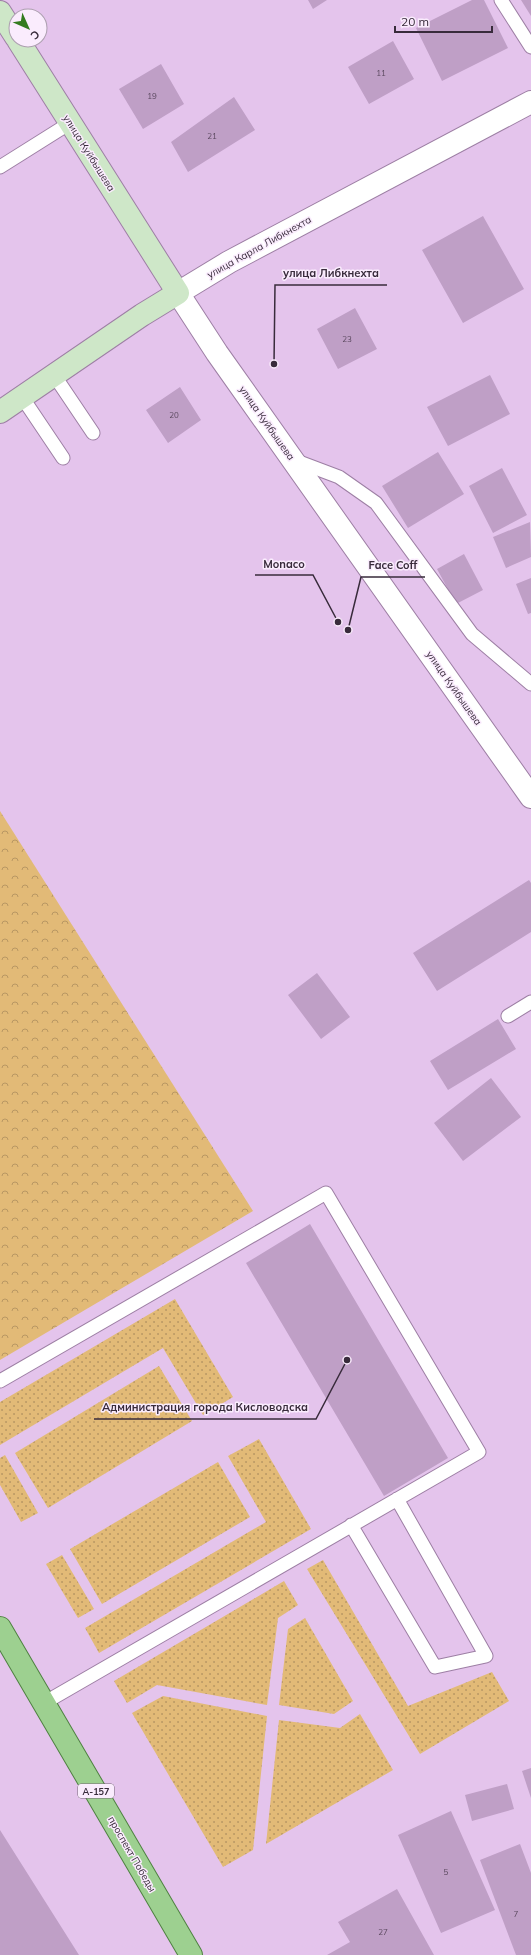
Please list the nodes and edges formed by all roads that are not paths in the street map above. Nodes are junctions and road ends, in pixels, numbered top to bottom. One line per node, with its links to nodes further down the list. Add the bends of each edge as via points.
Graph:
1 (501, 0): 4 (lane)
2 (0, 12): 3 (main road)
3 (8, 24)
4 (531, 47)
5 (23, 48): 7 (main road, улица Куйбышева)
6 (531, 102): 9 (street, улица Карла Либкнехта, via 229,262)
7 (70, 123): 8 (lane); 9 (main road, улица Куйбышева)
8 (0, 167)
9 (178, 293): 10 (main road, улица Карла Либкнехта); 15 (street, улица Куйбышева, via 216,353)
10 (54, 375): 11 (main road, улица Карла Либкнехта); 13 (lane)
11 (22, 397): 12 (main road, улица Карла Либкнехта); 14 (lane)
12 (0, 412)
13 (93, 433)
14 (63, 458)
15 (292, 459): 16 (lane, via 339,477 376,503 472,634); 17 (street, улица Куйбышева)
16 (531, 684)
17 (531, 797)
18 (531, 1002): 19 (lane)
19 (508, 1016)
20 (0, 1381): 21 (lane, via 326,1193 479,1452)
21 (397, 1499): 22 (lane); 22 (lane, via 486,1656 435,1667)
22 (351, 1525): 24 (lane)
23 (0, 1628): 24 (main road, проспект Победы / А-157)
24 (44, 1703): 25 (main road, проспект Победы / А-157)
25 (191, 1955)

